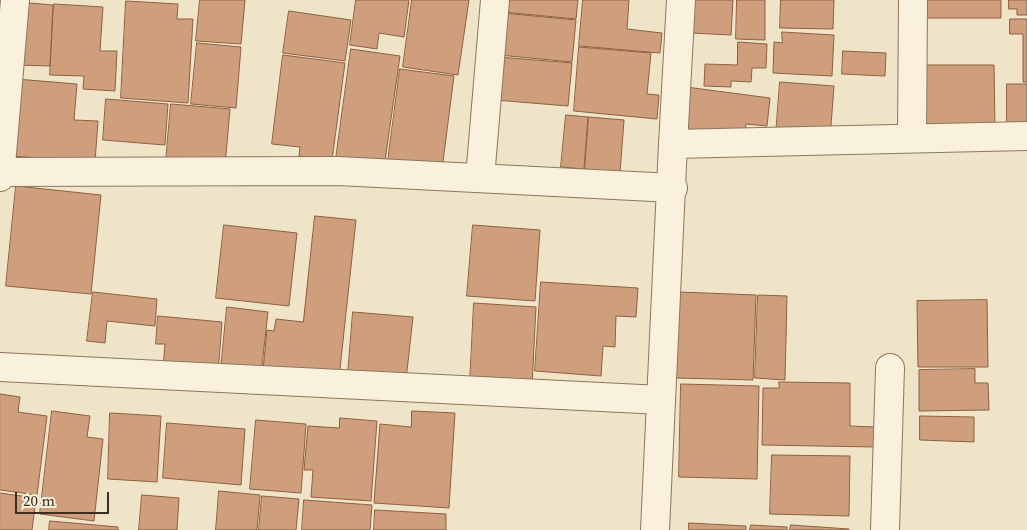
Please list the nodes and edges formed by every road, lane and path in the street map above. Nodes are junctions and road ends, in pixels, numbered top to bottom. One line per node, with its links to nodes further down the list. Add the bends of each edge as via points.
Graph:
1 (15, 0): 8 (street)
2 (495, 0): 10 (street)
3 (681, 0): 7 (street)
4 (913, 0): 6 (street)
5 (1027, 136): 6 (street)
6 (912, 138): 7 (street)
7 (674, 144): 11 (street)
8 (0, 172): 9 (street); 10 (street, via 338,171)
9 (0, 177)
10 (480, 178): 11 (street)
11 (673, 188): 14 (street)
12 (0, 367): 14 (street)
13 (890, 368): 16 (street)
14 (661, 400): 15 (street)
15 (655, 530)
16 (885, 530)

